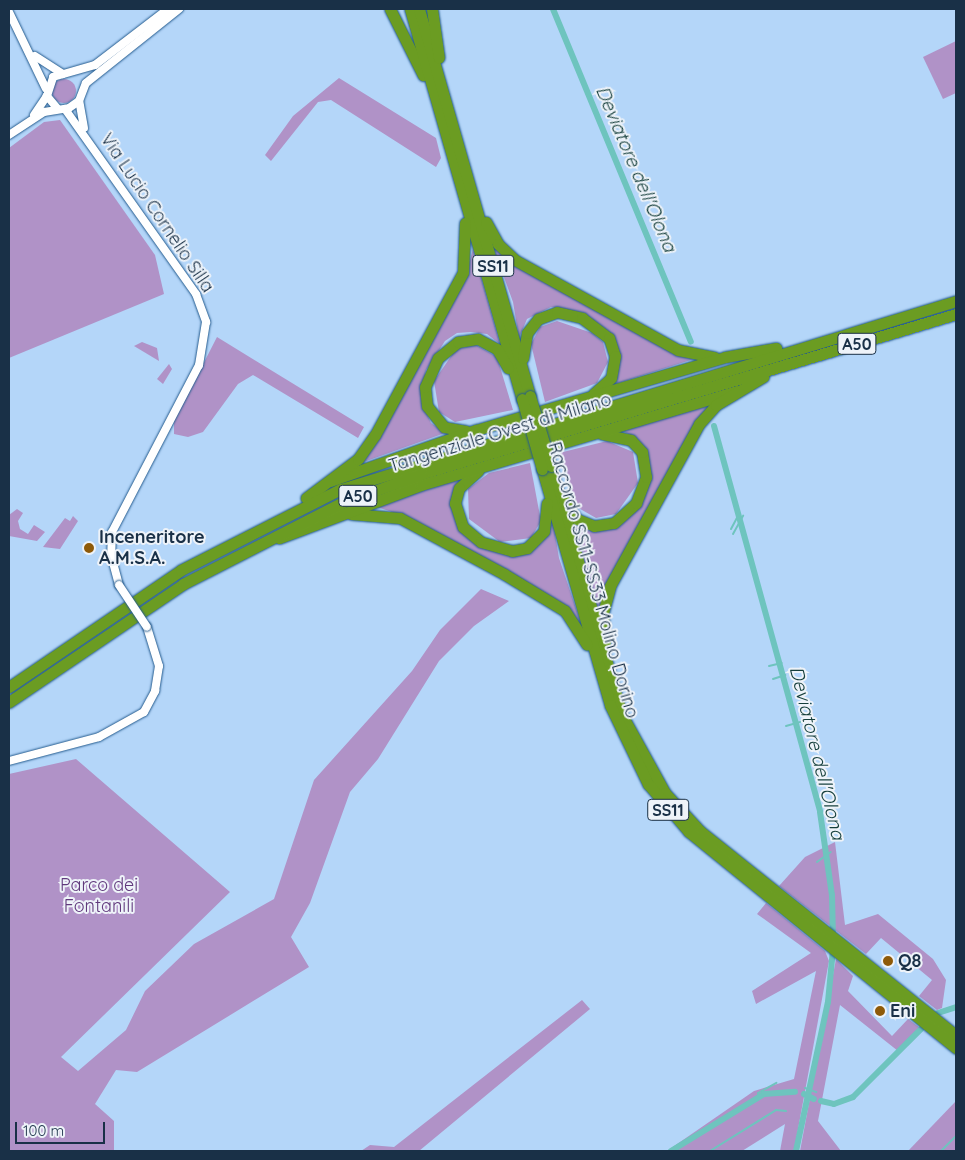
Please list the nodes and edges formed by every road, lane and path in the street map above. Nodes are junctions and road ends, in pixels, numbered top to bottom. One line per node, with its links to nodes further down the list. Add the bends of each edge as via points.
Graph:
1 (168, 9): 9 (street, via 95,65)
2 (179, 9): 10 (street, via 106,63)
3 (390, 9): 12 (highway)
4 (410, 9): 12 (highway, Raccordo SS11-SS33 Molino Dorino / SS11)
5 (419, 9): 16 (highway, Raccordo SS11-SS33 Molino Dorino / SS11)
6 (432, 9): 16 (highway)
7 (9, 12): 8 (street)
8 (32, 53): 9 (street); 11 (street)
9 (66, 74): 10 (street); 11 (street, via 50,80)
10 (81, 91): 13 (street, Via Lucio Cornelio Silla)
11 (46, 93): 14 (street, Via Lucio Cornelio Silla); 15 (street)
12 (435, 99): 20 (highway, Raccordo SS11-SS33 Molino Dorino / SS11)
13 (79, 101): 14 (street); 17 (street, Via Lucio Cornelio Silla)
14 (61, 109): 15 (street); 17 (street, Via Lucio Cornelio Silla)
15 (31, 118): 18 (street)
16 (451, 122): 19 (highway, Raccordo SS11-SS33 Molino Dorino / SS11)
17 (85, 132): 40 (street, Via Lucio Cornelio Silla, bridge, via 196,294 206,322 199,364 112,532 111,555 119,585 147,627 159,666 151,702 125,726)
18 (9, 136)
19 (455, 136): 24 (highway, via 482,213 505,252 678,350); 27 (highway, Raccordo SS11-SS33 Molino Dorino / SS11)
20 (458, 177): 27 (highway, Raccordo SS11-SS33 Molino Dorino / SS11); 33 (highway, via 467,240 463,272 375,435 358,459)
21 (956, 300): 23 (highway, Tangenziale Ovest di Milano / A50)
22 (956, 314): 25 (highway, Tangenziale Ovest di Milano / A50)
23 (823, 340): 24 (highway); 34 (highway, Tangenziale Ovest di Milano / A50, via 425,459)
24 (725, 357): 28 (highway)
25 (789, 364): 26 (highway); 36 (highway, Tangenziale Ovest di Milano / A50, via 390,484 298,521)
26 (737, 390): 30 (highway); 37 (highway, via 698,424 610,586 603,613)
27 (526, 398): 28 (highway, via 524,342 538,319 557,312 590,322 614,351 611,378); 29 (highway, via 497,349 471,339 451,345 431,369 425,387 427,406 444,427); 32 (highway, Raccordo SS11-SS33 Molino Dorino / SS11, bridge)
28 (585, 398): 29 (highway)
29 (476, 430): 33 (highway)
30 (596, 434): 31 (highway); 32 (highway, via 631,440 645,460 644,486 622,518 605,526 577,519)
31 (487, 466): 32 (highway, via 459,488 456,512 470,535 512,551 528,548 544,531 548,514); 35 (highway)
32 (547, 468): 37 (highway, Raccordo SS11-SS33 Molino Dorino / SS11)
33 (330, 481): 34 (highway)
34 (285, 513): 38 (highway, Tangenziale Ovest di Milano / A50, via 181,570)
35 (345, 515): 36 (highway); 37 (highway, via 400,518 556,604 580,631)
36 (241, 551): 39 (highway, Tangenziale Ovest di Milano / A50, via 146,608)
37 (607, 682): 41 (highway, Raccordo SS11-SS33 Molino Dorino / SS11, via 626,747 658,798 689,832)
38 (9, 686)
39 (9, 702)
40 (9, 761)
41 (842, 950): 42 (highway, SS11); 43 (highway, SS11)
42 (956, 1035)
43 (956, 1048)

